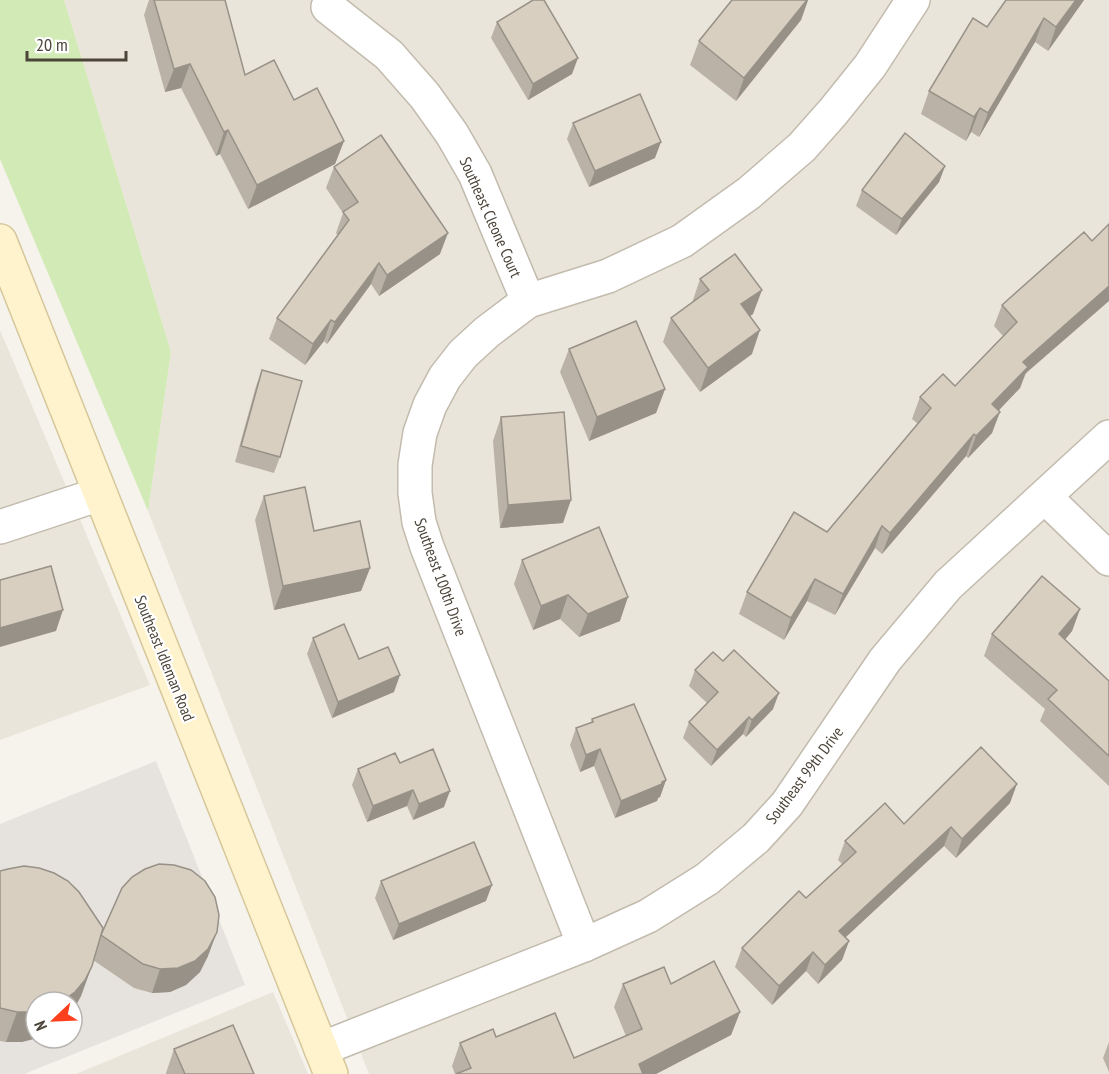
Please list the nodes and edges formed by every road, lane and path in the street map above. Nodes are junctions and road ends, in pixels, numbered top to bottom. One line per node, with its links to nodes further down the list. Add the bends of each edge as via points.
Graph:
1 (913, 0): 4 (street, Southeast 100th Drive, via 870,66 833,112 802,147 749,193 682,241 608,276)
2 (328, 7): 4 (street, Southeast Cleone Court, via 388,55 452,134 475,174)
3 (0, 241): 6 (main road, Southeast Idleman Road)
4 (528, 301): 10 (street, Southeast 100th Drive, via 487,332 445,377 420,433 415,493 427,547)
5 (1109, 437): 7 (street, Southeast 99th Drive)
6 (100, 494): 8 (street); 11 (main road, Southeast Idleman Road)
7 (1045, 497): 9 (street); 10 (street, Southeast 99th Drive, via 948,585 885,660 787,804 756,838 707,879 648,916)
8 (0, 527)
9 (1109, 559)
10 (584, 945): 11 (street, Southeast 99th Drive)
11 (326, 1061)

